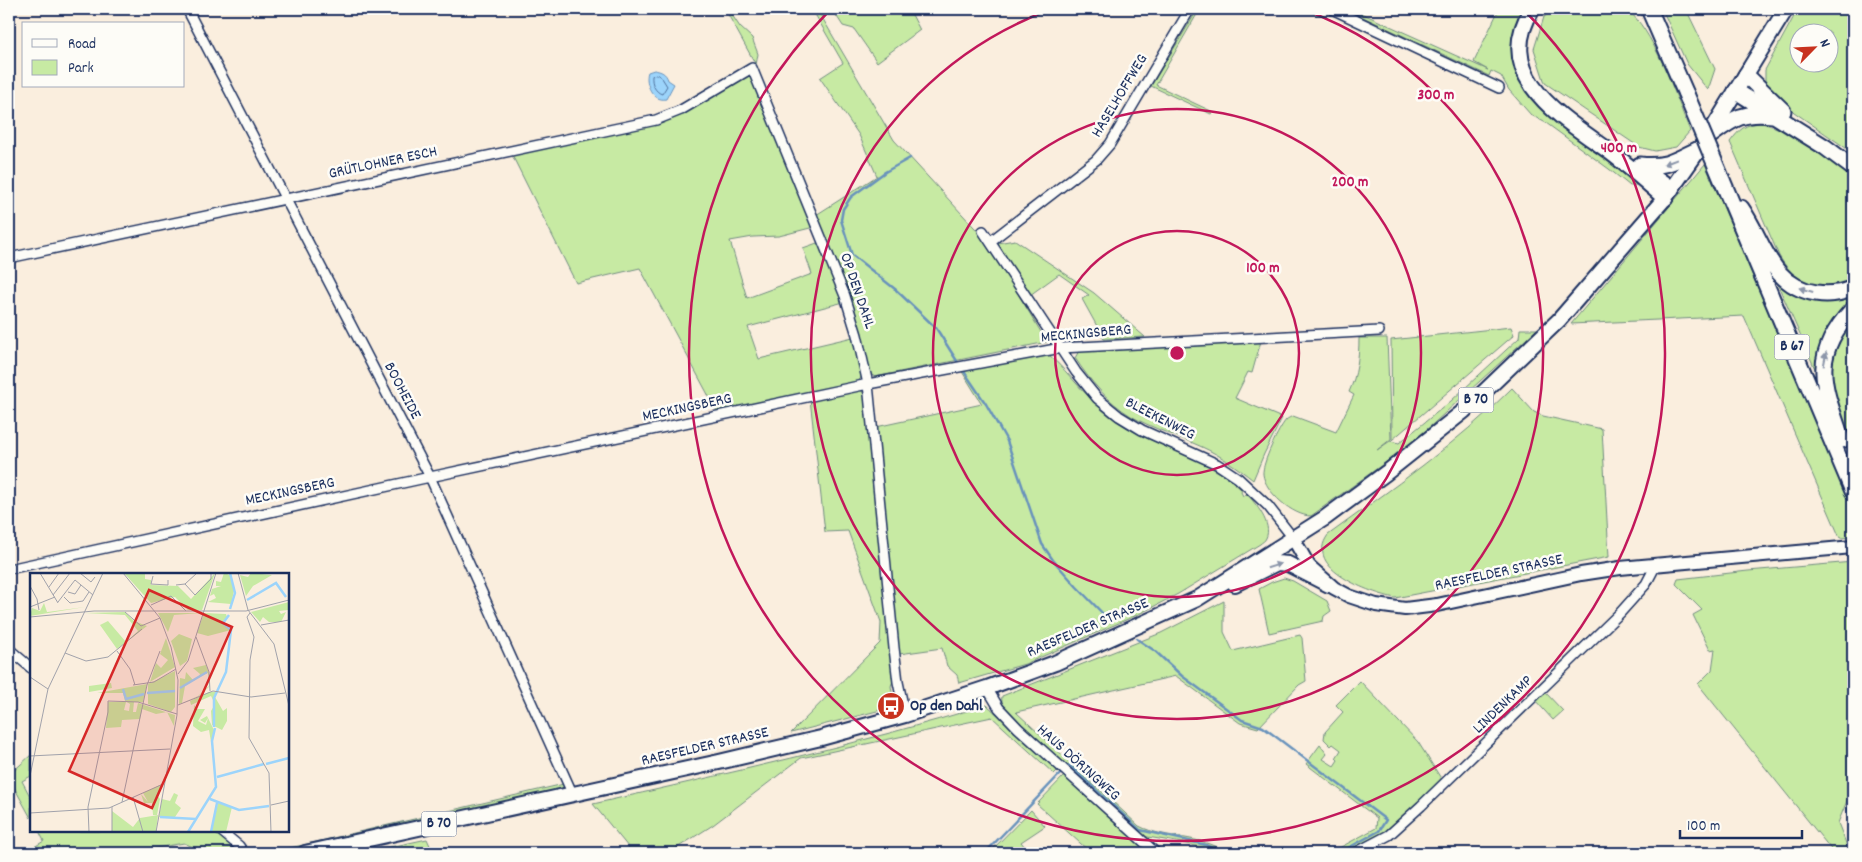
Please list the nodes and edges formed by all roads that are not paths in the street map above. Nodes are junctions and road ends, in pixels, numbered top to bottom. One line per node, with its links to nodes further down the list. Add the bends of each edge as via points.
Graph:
1 (187, 9): 22 (street, BOOHEIDE)
2 (1190, 9): 25 (street, HASELHOFFWEG, via 1110,144 1096,160)
3 (1332, 9): 12 (street)
4 (1532, 9): 21 (highway, via 1523,28 1520,46 1522,65 1532,87 1555,111)
5 (1541, 9): 18 (highway, via 1533,21 1526,52 1538,87 1560,109)
6 (1638, 9): 13 (highway, via 1651,28 1669,68)
7 (1649, 9): 13 (highway, B 67)
8 (1656, 9): 13 (highway, B 67)
9 (1786, 9): 11 (main road, B 70)
10 (752, 68): 22 (street, GRÜTLOHNER ESCH, via 681,110 656,120); 31 (street, OP DEN DAHL, via 852,314)
11 (1746, 75): 14 (main road, B 70); 17 (highway, via 1780,108)
12 (1499, 88)
13 (1686, 88): 20 (highway, B 67)
14 (1736, 91): 15 (highway); 16 (main road, B 70)
15 (1774, 115): 16 (highway, via 1739,117); 19 (highway)
16 (1703, 144): 18 (highway, one-way to 18, via 1666,164 1655,167); 21 (main road, B 70)
17 (1853, 162)
18 (1638, 165): 21 (highway)
19 (1853, 168)
20 (1725, 178): 23 (highway, B 67); 35 (highway, B 67)
21 (1668, 193): 36 (main road, B 70, via 1559,320 1494,384 1386,473)
22 (285, 199): 26 (street, GRÜTLOHNER ESCH); 34 (street, BOOHEIDE)
23 (1741, 208): 27 (highway, one-way to 23, via 1834,294 1818,294 1789,283 1771,263); 32 (highway, B 67)
24 (983, 231): 25 (street, BLEEKENWEG)
25 (991, 241): 30 (street, BLEEKENWEG)
26 (9, 258)
27 (1853, 288)
28 (1853, 309): 32 (highway, one-way to 28, via 1824,386 1824,359 1830,341)
29 (1379, 332): 30 (street, MECKINGSBERG)
30 (1061, 348): 31 (street, MECKINGSBERG); 36 (street, BLEEKENWEG, via 1086,385 1108,407 1142,430 1217,464 1238,478 1268,506)
31 (868, 384): 34 (street, MECKINGSBERG); 45 (street, OP DEN DAHL, via 894,648)
32 (1842, 440): 33 (highway, B 67)
33 (1853, 467)
34 (430, 477): 39 (street, MECKINGSBERG); 46 (street, BOOHEIDE)
35 (1853, 491)
36 (1293, 538): 40 (main road, RAESFELDER STRASSE, via 1309,566); 41 (main road, RAESFELDER STRASSE / B 70)
37 (1853, 547): 38 (main road, RAESFELDER STRASSE)
38 (1657, 564): 40 (main road, RAESFELDER STRASSE, via 1581,574 1437,605 1405,608 1364,602); 51 (street, LINDENKAMP, via 1646,584 1620,613 1421,806 1389,835)
39 (9, 569)
40 (1328, 585): 41 (main road, one-way to 40, via 1277,564 1288,564)
41 (1197, 599): 44 (main road, RAESFELDER STRASSE / B 70, via 1055,663)
42 (11, 655): 43 (street)
43 (30, 667)
44 (988, 688): 45 (main road, RAESFELDER STRASSE / B 70); 50 (street, HAUS DÖRINGWEG, via 999,708 1018,728)
45 (905, 715): 46 (main road, RAESFELDER STRASSE / B 70, via 821,738)
46 (573, 795): 49 (main road, RAESFELDER STRASSE / B 70)
47 (222, 832): 48 (street)
48 (244, 853)
49 (305, 853)
50 (1156, 853)
51 (1355, 853)

